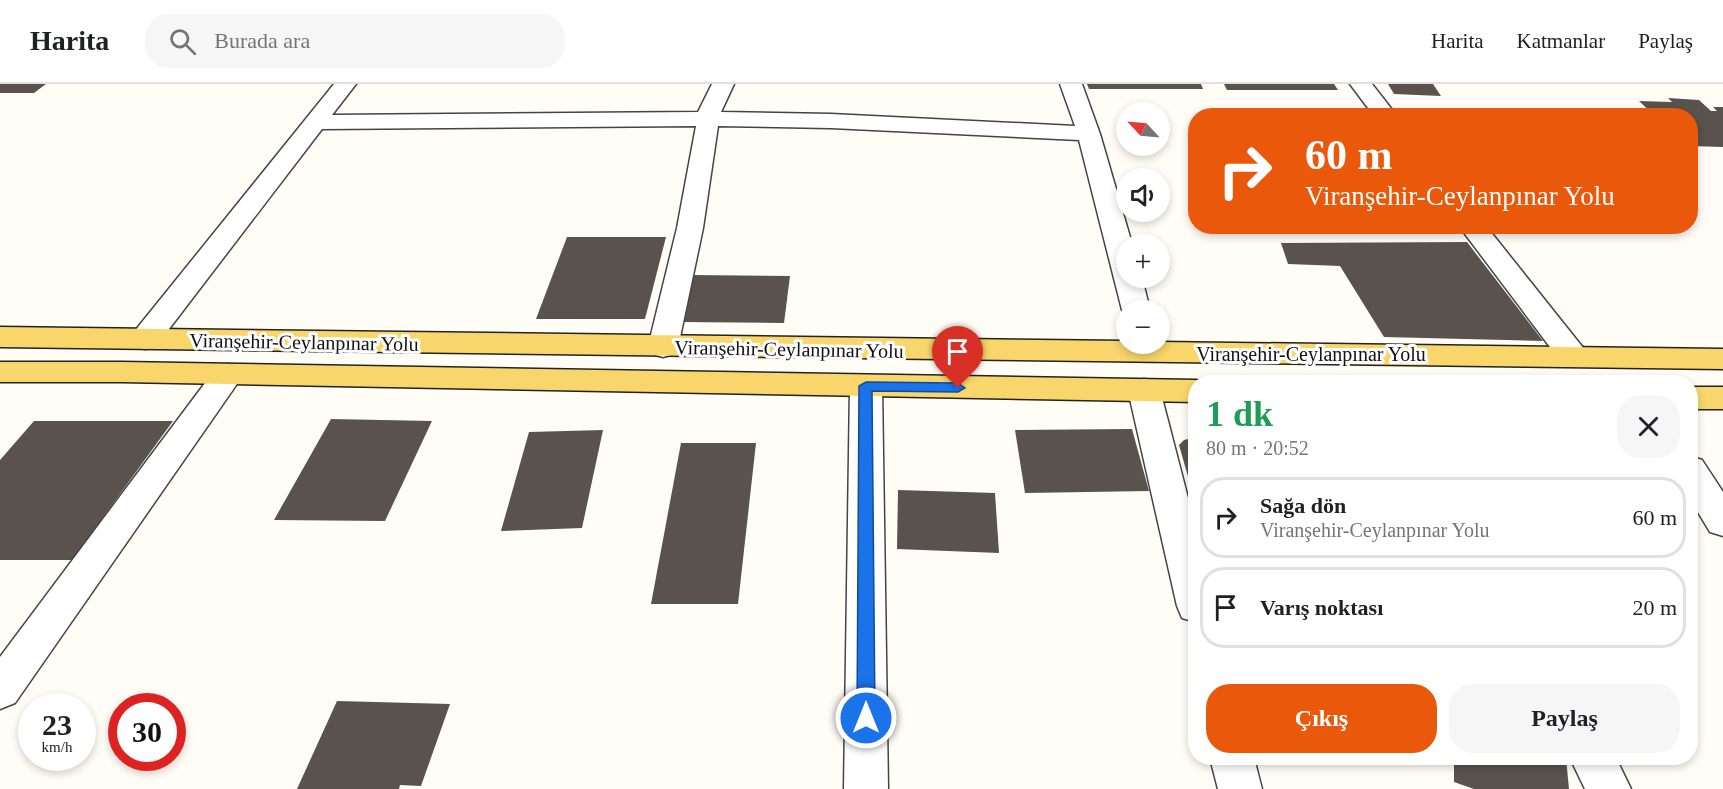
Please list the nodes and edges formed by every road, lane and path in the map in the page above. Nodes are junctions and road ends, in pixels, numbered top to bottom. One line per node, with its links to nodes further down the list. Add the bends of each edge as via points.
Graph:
1 (345, 84): 7 (street)
2 (723, 84): 6 (street)
3 (1071, 84): 8 (street)
4 (1361, 84): 5 (street)
5 (1380, 108)
6 (708, 118): 7 (street); 8 (street); 13 (street, via 690,228)
7 (315, 122): 12 (street)
8 (1089, 134): 10 (street)
9 (1478, 234): 16 (street)
10 (1116, 235)
11 (0, 337): 12 (main road, Viranşehir-Ceylanpınar Yolu)
12 (145, 339): 13 (main road, Viranşehir-Ceylanpınar Yolu)
13 (663, 347): 14 (main road, Viranşehir-Ceylanpınar Yolu)
14 (1116, 348)
15 (1170, 348): 16 (main road, Viranşehir-Ceylanpınar Yolu)
16 (1573, 356): 17 (main road, Viranşehir-Ceylanpınar Yolu)
17 (1723, 360)
18 (0, 372): 19 (main road, Viranşehir-Ceylanpınar Yolu)
19 (228, 374): 20 (main road, Viranşehir-Ceylanpınar Yolu); 28 (street)
20 (866, 386): 21 (main road, Viranşehir-Ceylanpınar Yolu); 31 (street)
21 (1144, 390): 22 (main road, Viranşehir-Ceylanpınar Yolu); 27 (street)
22 (1188, 391)
23 (1698, 398): 24 (main road)
24 (1723, 398)
25 (1698, 482): 26 (street)
26 (1723, 522)
27 (1188, 573)
28 (0, 690)
29 (1234, 765): 32 (street)
30 (1596, 765): 33 (street)
31 (866, 789)
32 (1240, 789)
33 (1609, 789)

